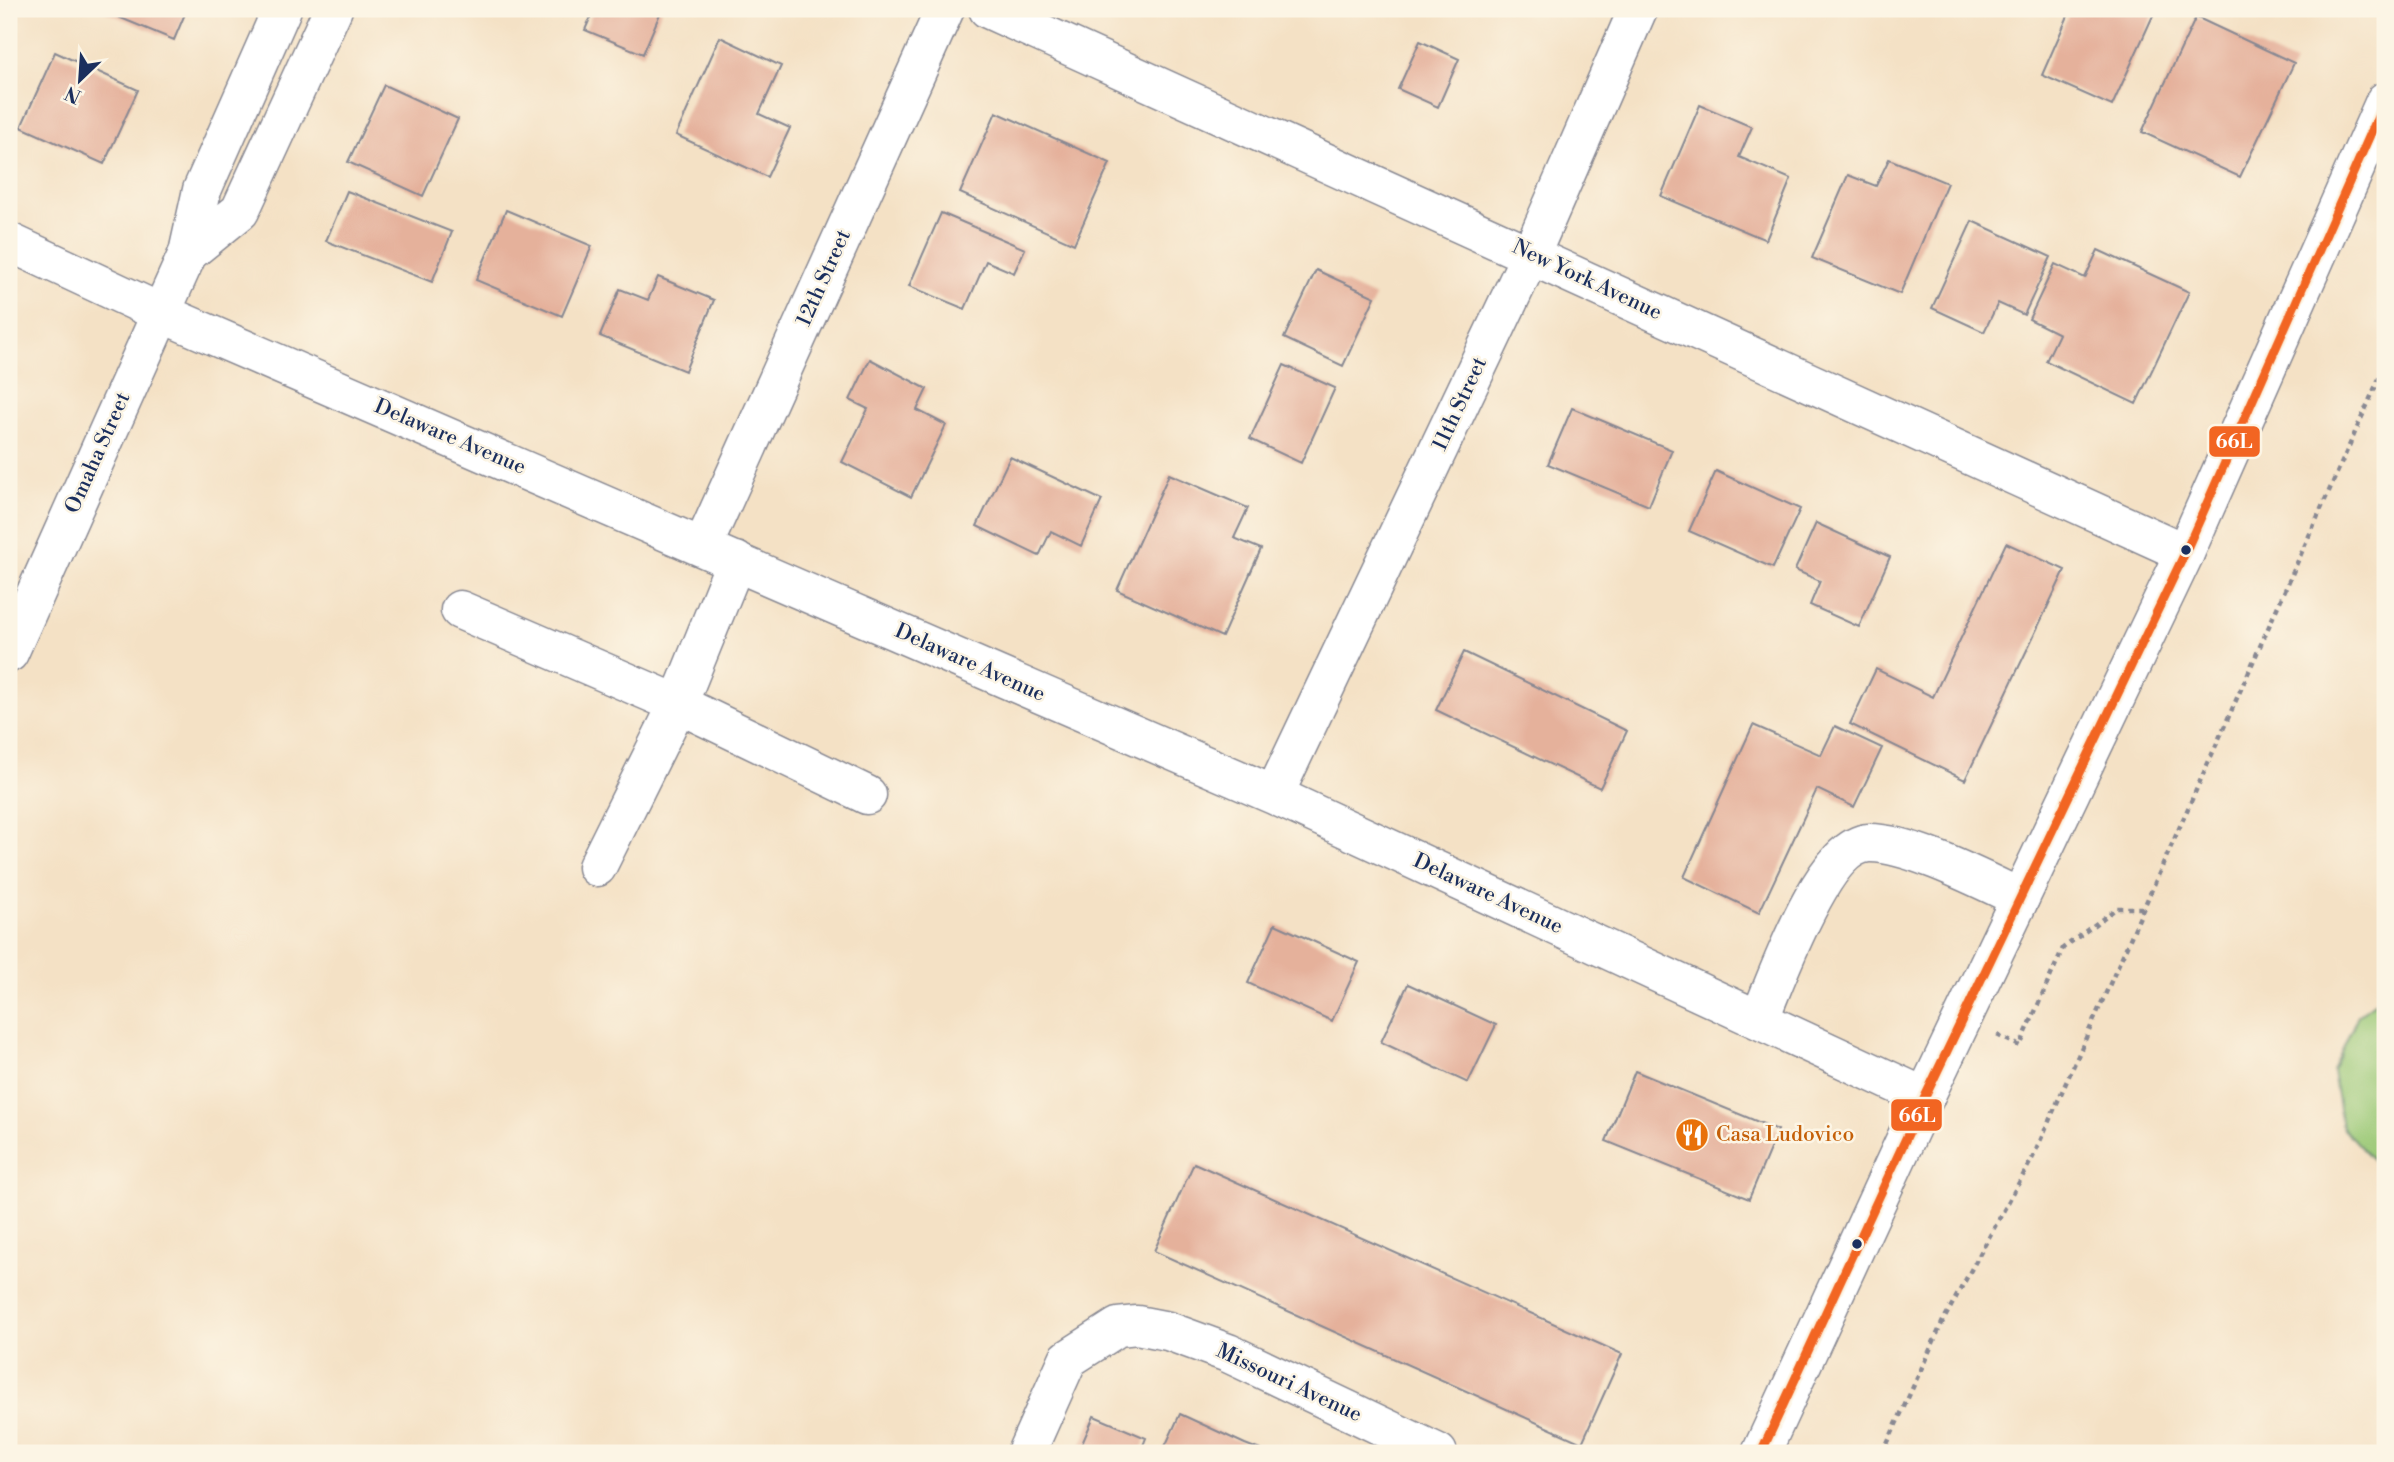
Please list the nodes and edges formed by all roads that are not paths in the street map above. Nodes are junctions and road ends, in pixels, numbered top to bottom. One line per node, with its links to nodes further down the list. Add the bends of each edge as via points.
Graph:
1 (282, 9): 8 (street, Omaha Street, via 202,190)
2 (333, 9): 8 (street, Omaha Street, via 240,211)
3 (945, 9): 11 (street, 12th Street)
4 (988, 9): 9 (street, New York Avenue)
5 (1637, 9): 9 (street, 11th Street)
6 (2385, 101): 12 (street)
7 (9, 242): 10 (street, Delaware Avenue)
8 (188, 253): 10 (street, Omaha Street)
9 (1531, 254): 12 (street, New York Avenue); 17 (street, 11th Street)
10 (161, 313): 11 (street, Delaware Avenue); 14 (street, Omaha Street)
11 (719, 554): 15 (street, 12th Street); 17 (street, Delaware Avenue)
12 (2185, 554): 19 (street)
13 (460, 610): 15 (street)
14 (9, 653)
15 (678, 704): 16 (street); 18 (street, 12th Street)
16 (867, 795)
17 (1274, 795): 20 (street, Delaware Avenue)
18 (597, 867)
19 (2020, 898): 20 (street, via 1900,849 1869,843 1848,851 1825,879 1797,932); 21 (street)
20 (1759, 1020): 21 (street, Delaware Avenue)
21 (1925, 1097): 24 (street)
22 (1026, 1453): 23 (street, Missouri Avenue, via 1068,1359 1118,1327 1137,1325 1228,1353)
23 (1438, 1453)
24 (1761, 1453)

